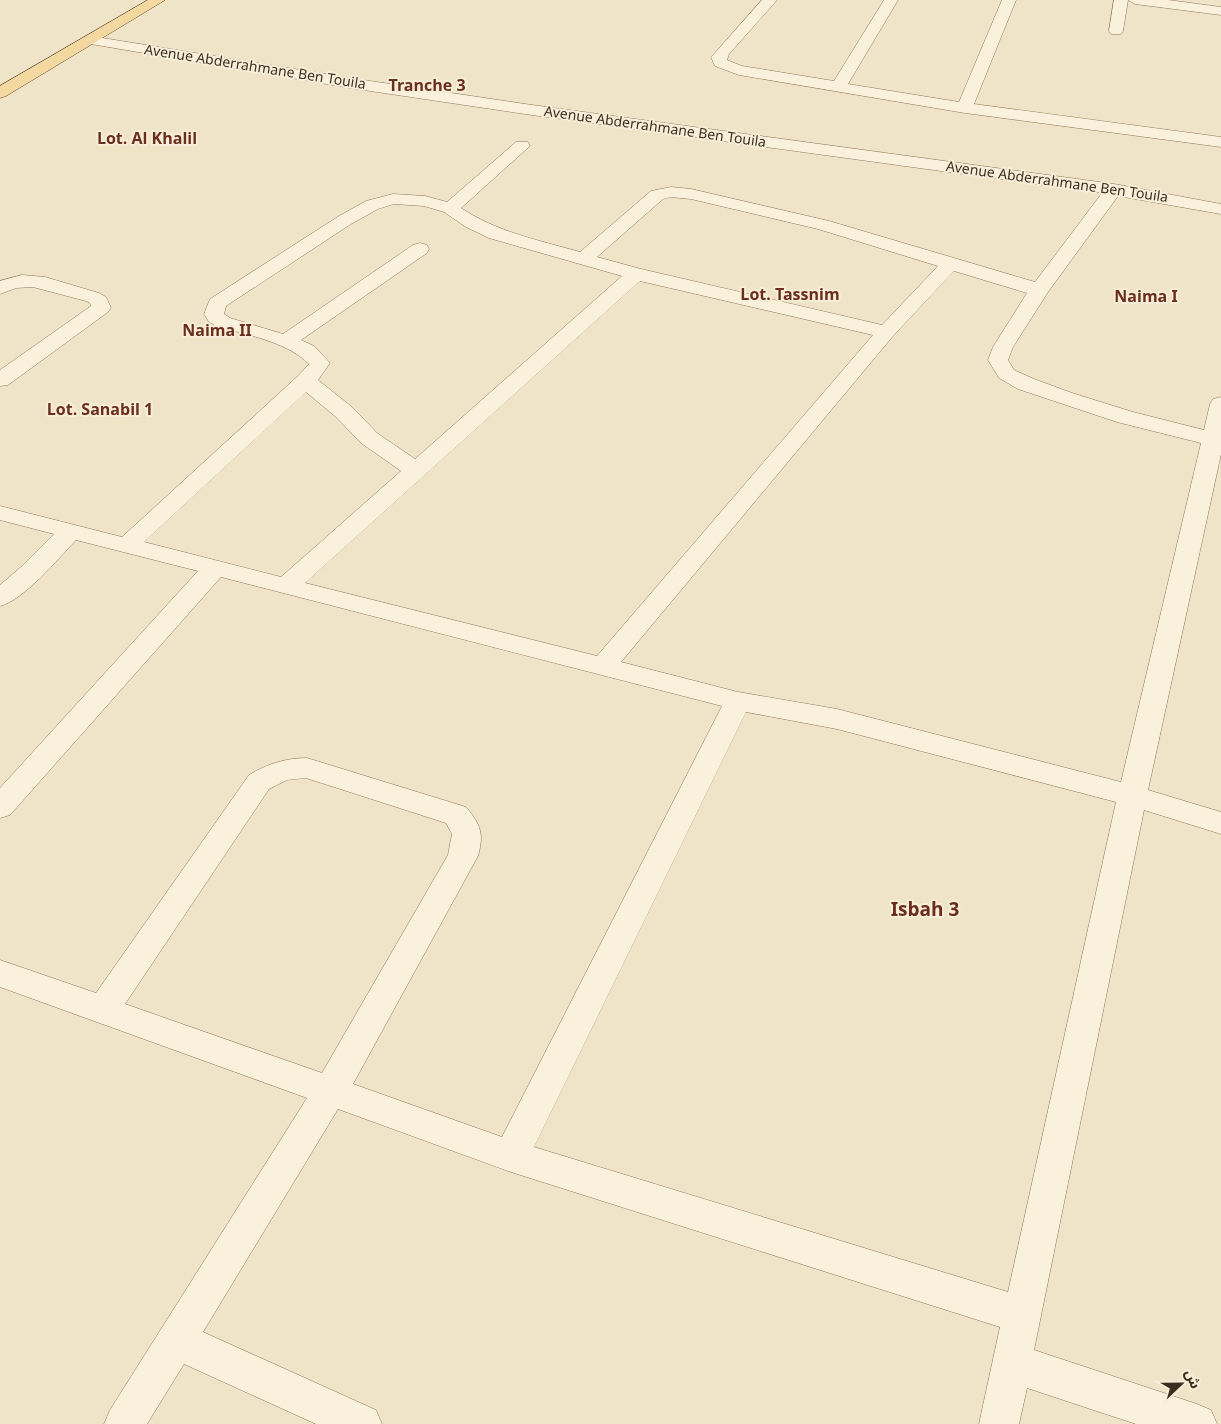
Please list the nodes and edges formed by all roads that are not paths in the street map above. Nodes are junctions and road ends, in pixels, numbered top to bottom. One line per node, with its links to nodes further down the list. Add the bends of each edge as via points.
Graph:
1 (158, 0): 9 (main road)
2 (770, 0): 10 (street, via 719,57 720,63 739,70)
3 (891, 0): 10 (street)
4 (1009, 0): 12 (street)
5 (1121, 0): 8 (street)
6 (1135, 0): 7 (street)
7 (1221, 11)
8 (1116, 31)
9 (90, 40): 11 (main road); 15 (street, Avenue Abderrahmane Ben Touila, via 522,109)
10 (838, 87): 12 (street)
11 (0, 94)
12 (965, 108): 13 (street)
13 (1221, 142)
14 (522, 146): 16 (street)
15 (1114, 189): 17 (street, Avenue Abderrahmane Ben Touila); 23 (street)
16 (450, 208): 19 (street, via 496,234); 25 (street, via 409,198 393,198 372,205 217,303 214,309 216,318 223,322)
17 (1221, 209)
18 (420, 249): 25 (street)
19 (584, 258): 20 (street, via 657,195 671,192 823,224); 21 (street)
20 (951, 263): 23 (street); 24 (street)
21 (636, 274): 24 (street); 30 (street)
22 (0, 288): 26 (street, via 32,280 90,296 101,303 101,308)
23 (1039, 290): 29 (street, via 1003,347 998,360 1006,374 1072,401)
24 (886, 332): 37 (street)
25 (286, 341): 27 (street, via 307,350 320,363)
26 (0, 380)
27 (306, 381): 30 (street, via 344,412 369,438); 33 (street)
28 (1221, 404): 29 (street)
29 (1212, 439): 39 (street)
30 (416, 470): 35 (street)
31 (0, 513): 32 (street)
32 (71, 531): 33 (street); 36 (street)
33 (126, 546): 34 (street)
34 (215, 568): 35 (street); 40 (street)
35 (286, 586): 37 (street)
36 (0, 598)
37 (603, 666): 38 (street)
38 (738, 701): 39 (street, via 837,719); 45 (street)
39 (1132, 796): 41 (street); 46 (street)
40 (0, 807)
41 (1221, 823)
42 (0, 973): 43 (street)
43 (104, 1008): 44 (street); 44 (street, via 259,782 273,773 288,768 307,768 456,815 465,825 469,838 463,856)
44 (330, 1092): 45 (street); 47 (street)
45 (512, 1156): 46 (street)
46 (1022, 1315): 48 (street)
47 (175, 1340): 49 (street); 50 (street)
48 (1013, 1362): 51 (street); 52 (street)
49 (124, 1424)
50 (362, 1424)
51 (999, 1424)
52 (1197, 1424)

